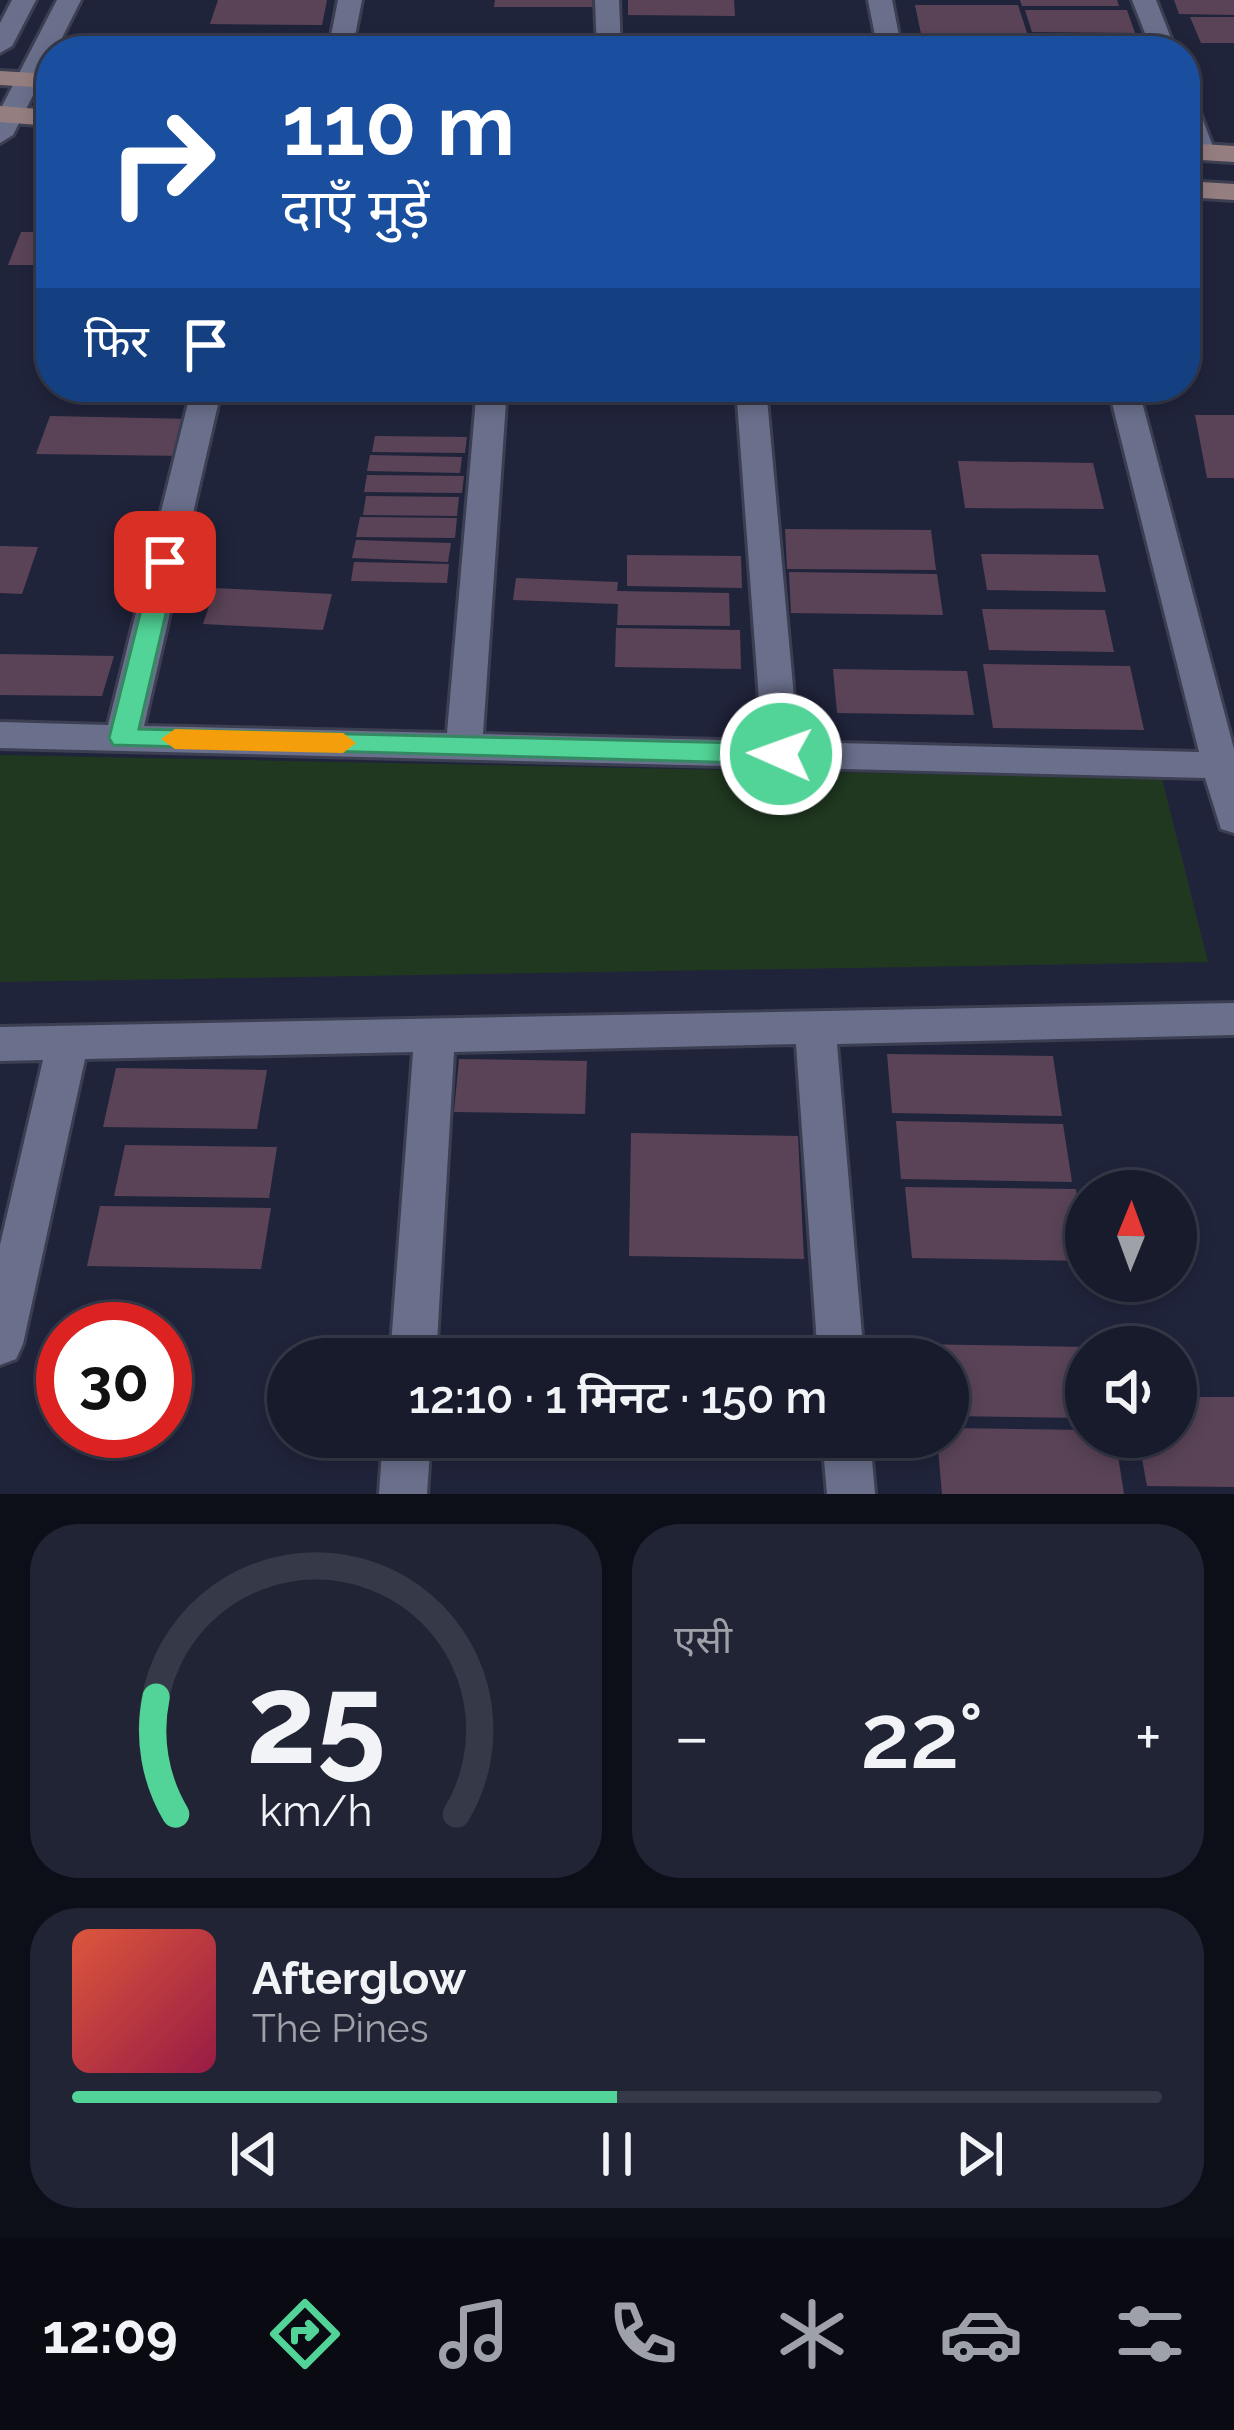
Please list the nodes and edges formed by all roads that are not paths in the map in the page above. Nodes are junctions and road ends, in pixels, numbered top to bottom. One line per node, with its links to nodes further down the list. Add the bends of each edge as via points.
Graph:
1 (24, 0): 12 (street)
2 (69, 0): 7 (street)
3 (350, 0): 8 (street)
4 (607, 0): 9 (street)
5 (880, 0): 10 (street)
6 (1144, 0): 11 (street)
7 (56, 36)
8 (343, 36)
9 (608, 36)
10 (887, 36)
11 (1158, 36)
12 (0, 46)
13 (0, 78): 14 (street)
14 (36, 80)
15 (36, 84): 17 (street)
16 (36, 119): 17 (street)
17 (3, 121)
18 (1200, 152): 19 (street)
19 (1234, 154)
20 (1200, 190): 21 (street)
21 (1234, 192)
22 (203, 402): 27 (street)
23 (492, 402): 28 (street)
24 (752, 402): 29 (street)
25 (1127, 402): 30 (street)
26 (0, 735): 27 (street)
27 (123, 738): 28 (street)
28 (464, 746): 29 (street)
29 (781, 754): 30 (street)
30 (1227, 765): 31 (street)
31 (1234, 819)
32 (1234, 1019): 33 (street)
33 (815, 1027): 34 (street); 38 (street)
34 (435, 1035): 35 (street); 37 (street)
35 (68, 1042): 36 (street); 39 (street)
36 (0, 1044)
37 (414, 1338)
38 (839, 1338)
39 (0, 1343)
40 (406, 1458): 42 (street)
41 (848, 1458): 43 (street)
42 (403, 1494)
43 (851, 1494)

